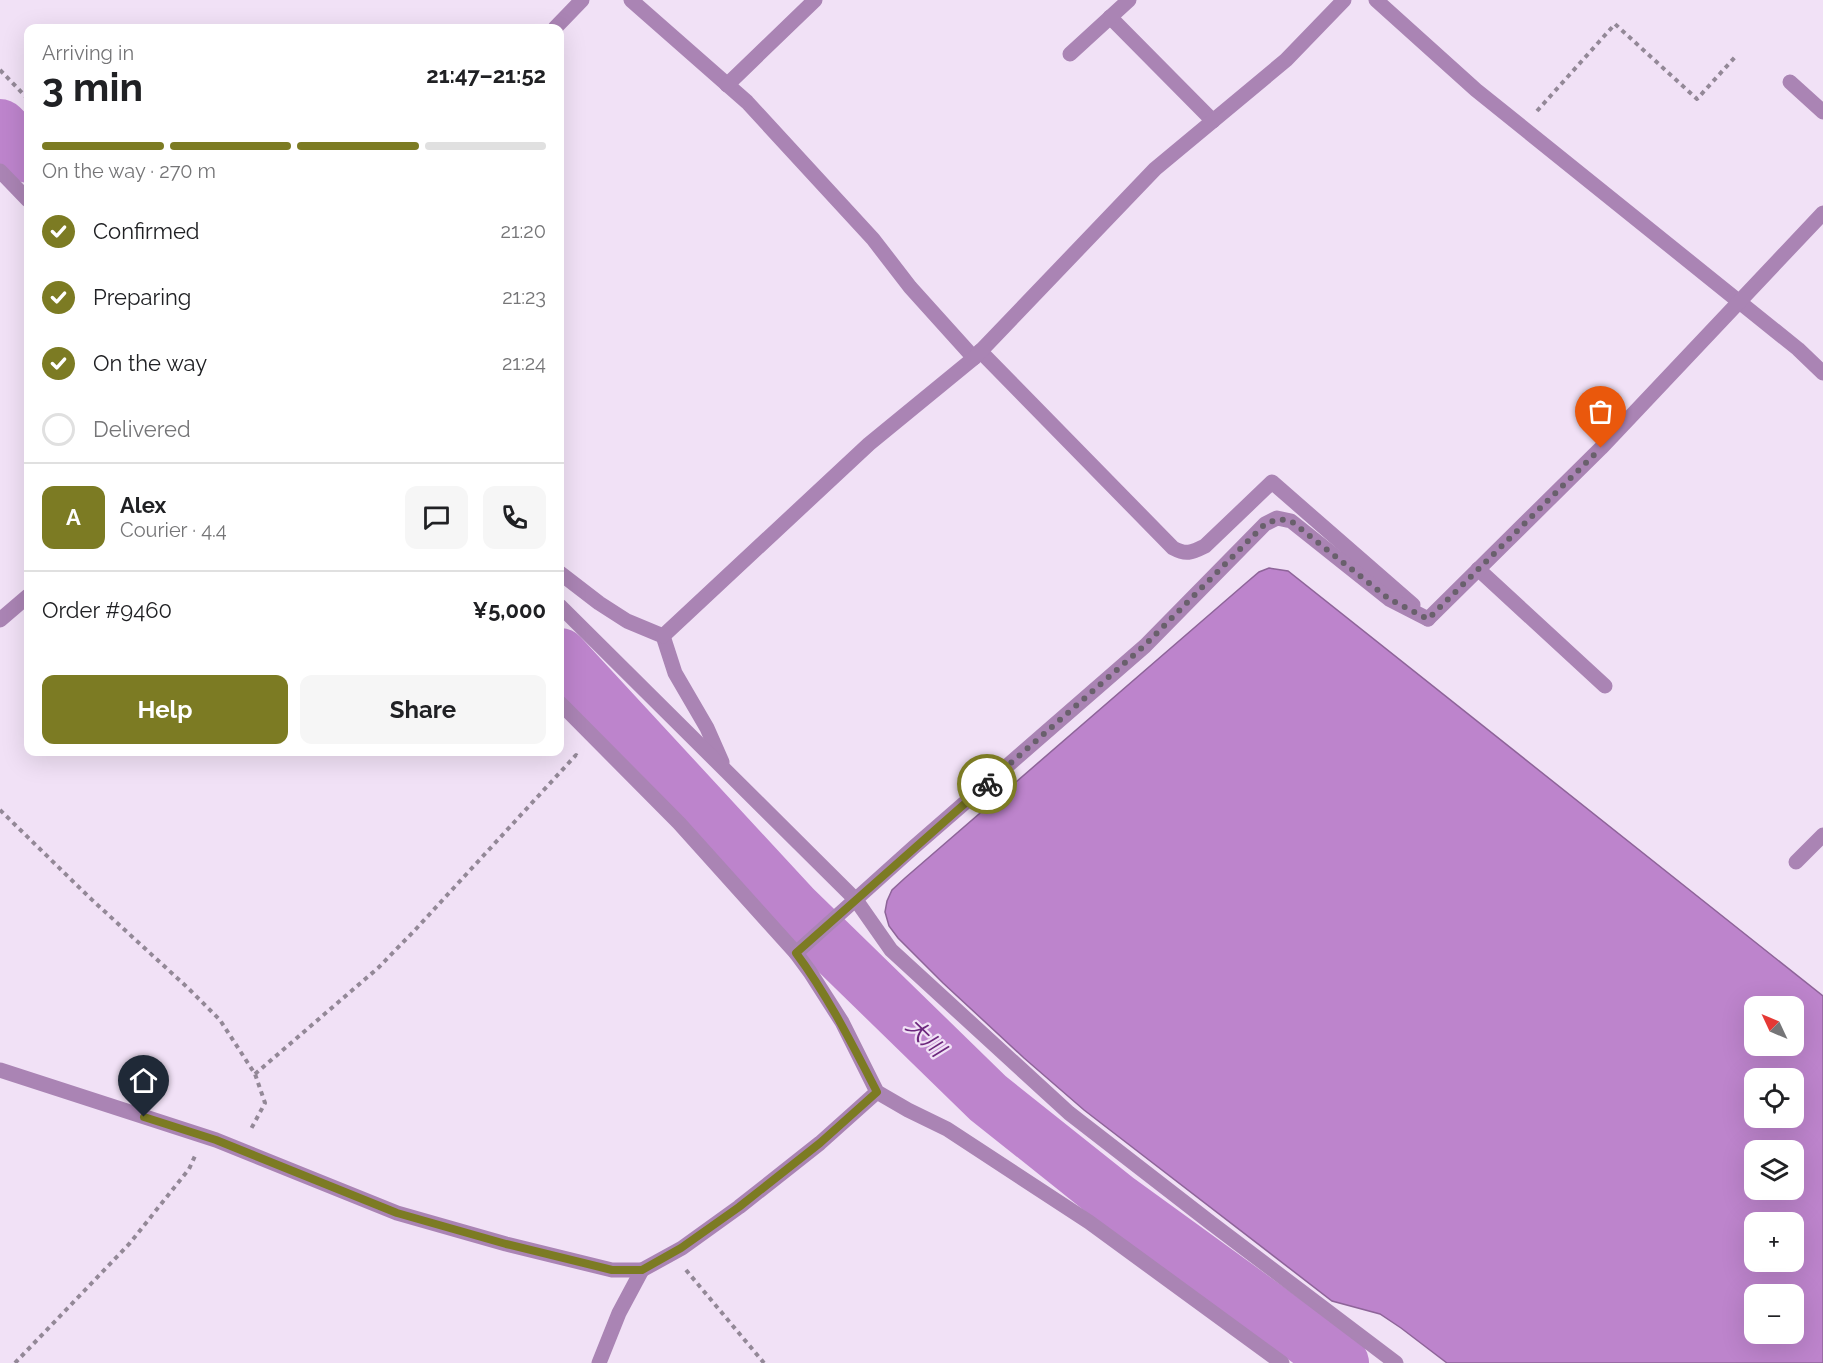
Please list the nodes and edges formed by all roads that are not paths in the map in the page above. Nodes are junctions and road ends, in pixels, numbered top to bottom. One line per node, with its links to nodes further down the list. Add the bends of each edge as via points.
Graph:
1 (582, 0): 8 (street)
2 (631, 0): 11 (street)
3 (815, 0): 11 (street)
4 (1129, 0): 7 (street)
5 (1344, 0): 13 (street, via 1286,60)
6 (1376, 0): 17 (street, via 1476,90)
7 (1110, 17): 9 (street); 13 (street)
8 (559, 24)
9 (1070, 54)
10 (1790, 82): 12 (street)
11 (727, 85): 18 (street, via 873,239 910,287)
12 (1823, 112)
13 (1213, 121): 18 (street, via 1155,169)
14 (0, 171): 15 (street)
15 (24, 196)
16 (1823, 213): 17 (street)
17 (1739, 302): 19 (street); 20 (street)
18 (977, 354): 24 (street, via 1173,548 1192,552 1205,546 1272,482); 26 (street, via 869,444)
19 (1823, 373)
20 (1479, 569): 24 (street); 27 (street)
21 (564, 576): 26 (street, via 627,621)
22 (24, 599): 25 (street)
23 (564, 610): 29 (street)
24 (1428, 619): 32 (street, via 1389,599 1291,521 1278,519 1265,524 1144,646)
25 (0, 620)
26 (663, 636): 29 (street, via 675,673)
27 (1605, 686)
28 (564, 707): 33 (street)
29 (725, 769): 32 (street)
30 (1823, 835): 31 (street)
31 (1796, 862)
32 (850, 905): 33 (street); 39 (street, via 891,950 1069,1113)
33 (801, 949): 35 (street)
34 (0, 1070): 36 (street, via 206,1137 397,1213 612,1270)
35 (877, 1092): 36 (street, via 739,1207); 38 (street, via 947,1129 1089,1221)
36 (642, 1270): 37 (street)
37 (599, 1363)
38 (1282, 1363)
39 (1396, 1363)

